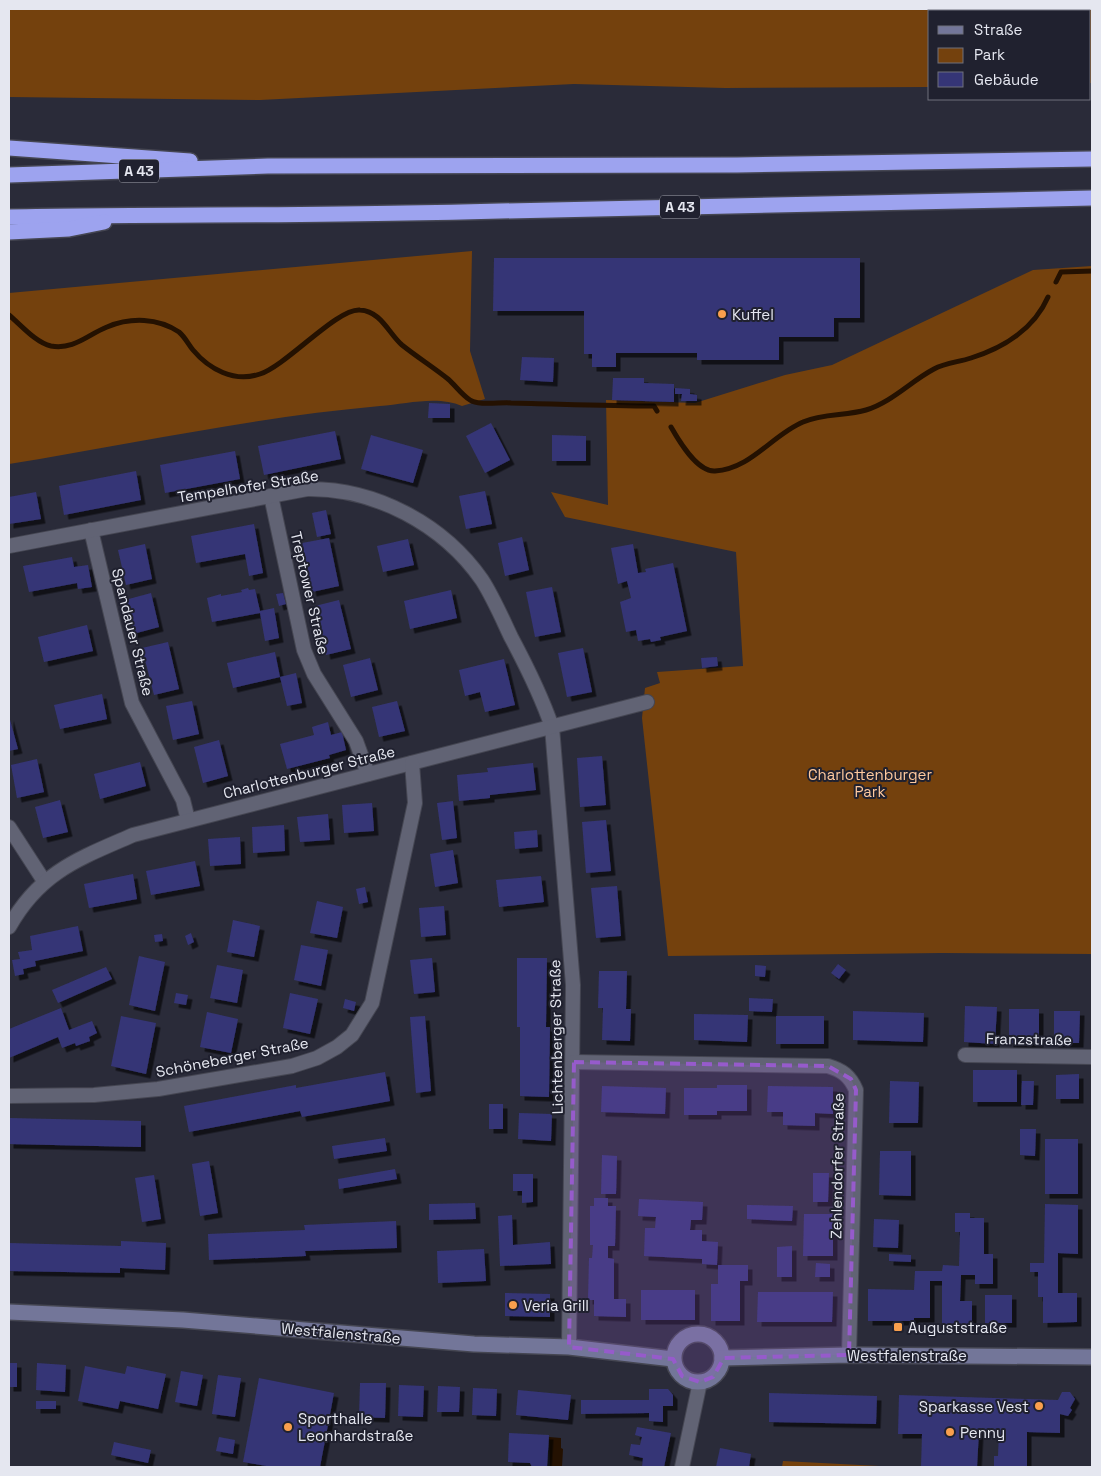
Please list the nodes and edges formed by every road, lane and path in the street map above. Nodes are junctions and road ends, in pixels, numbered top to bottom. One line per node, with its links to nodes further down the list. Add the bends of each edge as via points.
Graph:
1 (9, 148): 3 (highway)
2 (1092, 159): 3 (highway, A 43, via 728,165)
3 (268, 166): 4 (highway, A 43)
4 (9, 175)
5 (1092, 198): 6 (highway, A 43, via 403,214)
6 (145, 214): 7 (highway, A 43); 8 (highway, via 69,229)
7 (9, 217)
8 (9, 232)
9 (271, 496): 10 (street, Tempelhofer Straße); 13 (street, Tempelhofer Straße, via 307,489 353,492 396,509 430,528 452,546 482,580 541,694); 15 (street, Treptower Straße, via 304,650 314,674 356,740)
10 (91, 530): 11 (street, Tempelhofer Straße); 16 (street, Spandauer Straße, via 132,703 183,800)
11 (9, 546)
12 (646, 702): 13 (street, Charlottenburger Straße)
13 (552, 726): 14 (street, Charlottenburger Straße); 22 (street, Lichtenberger Straße, via 573,985)
14 (412, 763): 15 (street, Charlottenburger Straße); 23 (street, Schöneberger Straße, via 415,803 372,1003 352,1035 317,1058 292,1066 158,1089 85,1096)
15 (368, 774): 16 (street, Charlottenburger Straße)
16 (188, 820): 18 (street, Charlottenburger Straße, via 132,835 93,852)
17 (9, 827): 18 (street)
18 (44, 881): 19 (street, Charlottenburger Straße, via 18,911)
19 (9, 927)
20 (965, 1055): 21 (street, Franzstraße)
21 (1092, 1057)
22 (574, 1062): 25 (street, Lichtenberger Straße); 26 (street, Zehlendorfer Straße, via 828,1066 851,1079 856,1090)
23 (9, 1096)
24 (9, 1312): 25 (main road, Westfalenstraße, via 183,1320 474,1344)
25 (569, 1347): 29 (main road, Westfalenstraße)
26 (849, 1355): 27 (main road, Westfalenstraße); 28 (main road, Westfalenstraße)
27 (1092, 1357)
28 (722, 1358): 29 (main road, via 721,1350 712,1338 697,1334 683,1339 674,1351); 30 (main road, via 718,1371 707,1381)
29 (673, 1359): 30 (main road, via 682,1376)
30 (700, 1382): 31 (street)
31 (682, 1467)

